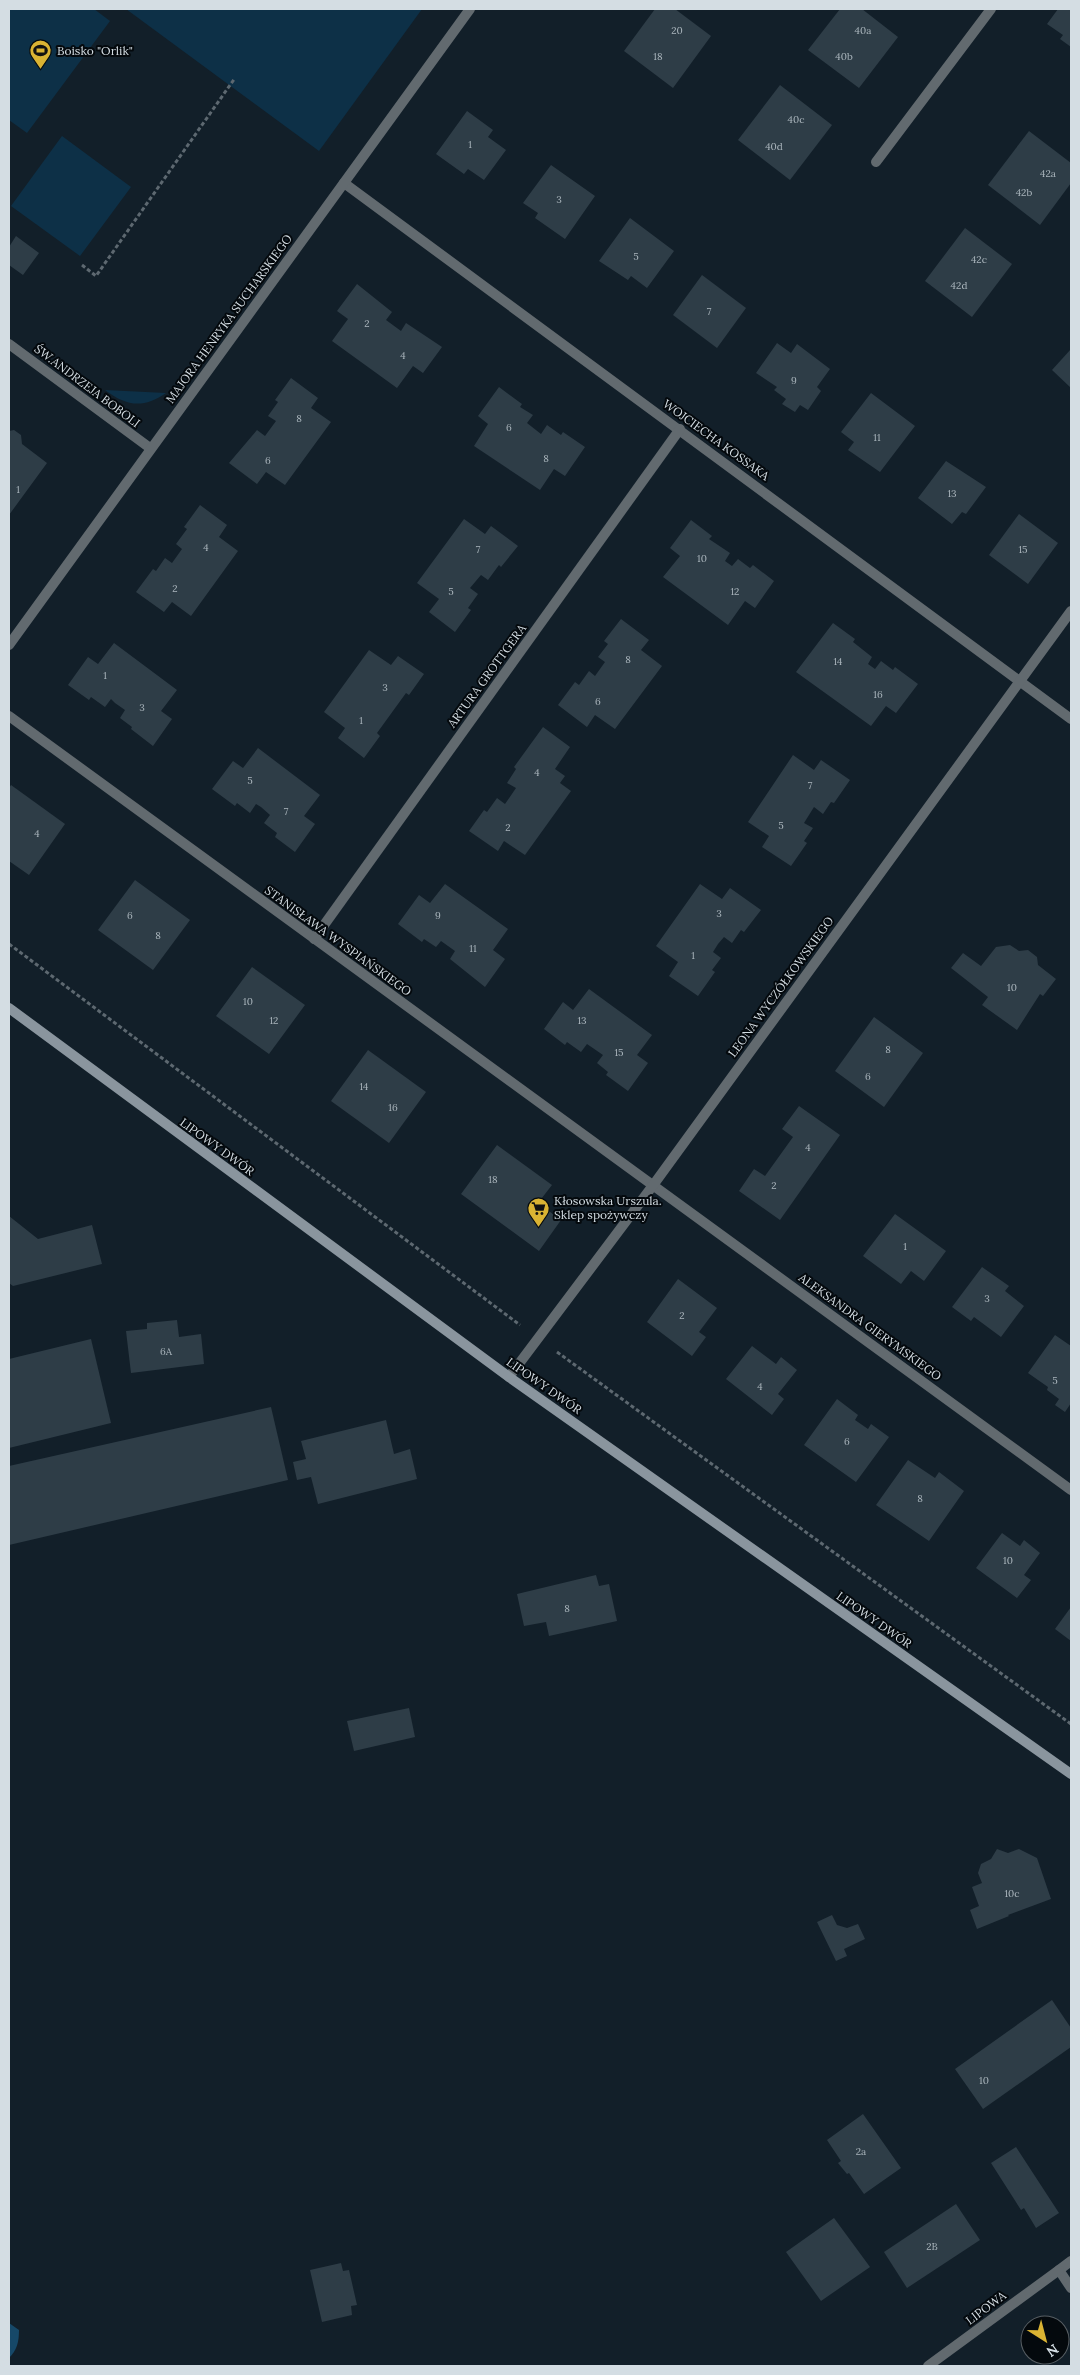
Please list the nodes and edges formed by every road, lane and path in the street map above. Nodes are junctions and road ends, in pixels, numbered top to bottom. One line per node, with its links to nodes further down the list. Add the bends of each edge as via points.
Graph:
1 (470, 9): 5 (street, MAJORA HENRYKA SUCHARSKIEGO)
2 (991, 9): 4 (street)
3 (235, 78): 6 (path, via 96,276)
4 (876, 162)
5 (344, 183): 8 (street, WOJCIECHA KOSSAKA); 9 (street, MAJORA HENRYKA SUCHARSKIEGO)
6 (82, 266)
7 (9, 344): 9 (street, ŚW.ANDRZEJA BOBOLI)
8 (680, 429): 12 (street, WOJCIECHA KOSSAKA); 15 (street, ARTURA GROTTGERA)
9 (150, 448): 11 (street, MAJORA HENRYKA SUCHARSKIEGO)
10 (1071, 612): 12 (street, LEONA WYCZÓŁKOWSKIEGO)
11 (9, 645)
12 (1019, 681): 14 (street, WOJCIECHA KOSSAKA); 17 (street, LEONA WYCZÓŁKOWSKIEGO)
13 (9, 716): 15 (street, STANISŁAWA WYSPIAŃSKIEGO)
14 (1071, 719)
15 (314, 939): 17 (street, STANISŁAWA WYSPIAŃSKIEGO)
16 (9, 1008): 18 (street, LIPOWY DWÓR)
17 (654, 1184): 18 (street, LEONA WYCZÓŁKOWSKIEGO); 19 (street, ALEKSANDRA GIERYMSKIEGO)
18 (509, 1377): 20 (street, LIPOWY DWÓR)
19 (1071, 1490)
20 (1071, 1774)
21 (1071, 2261): 22 (street, LIPOWA)
22 (1059, 2270): 23 (street); 24 (street, LIPOWA)
23 (1071, 2288)
24 (928, 2366)

